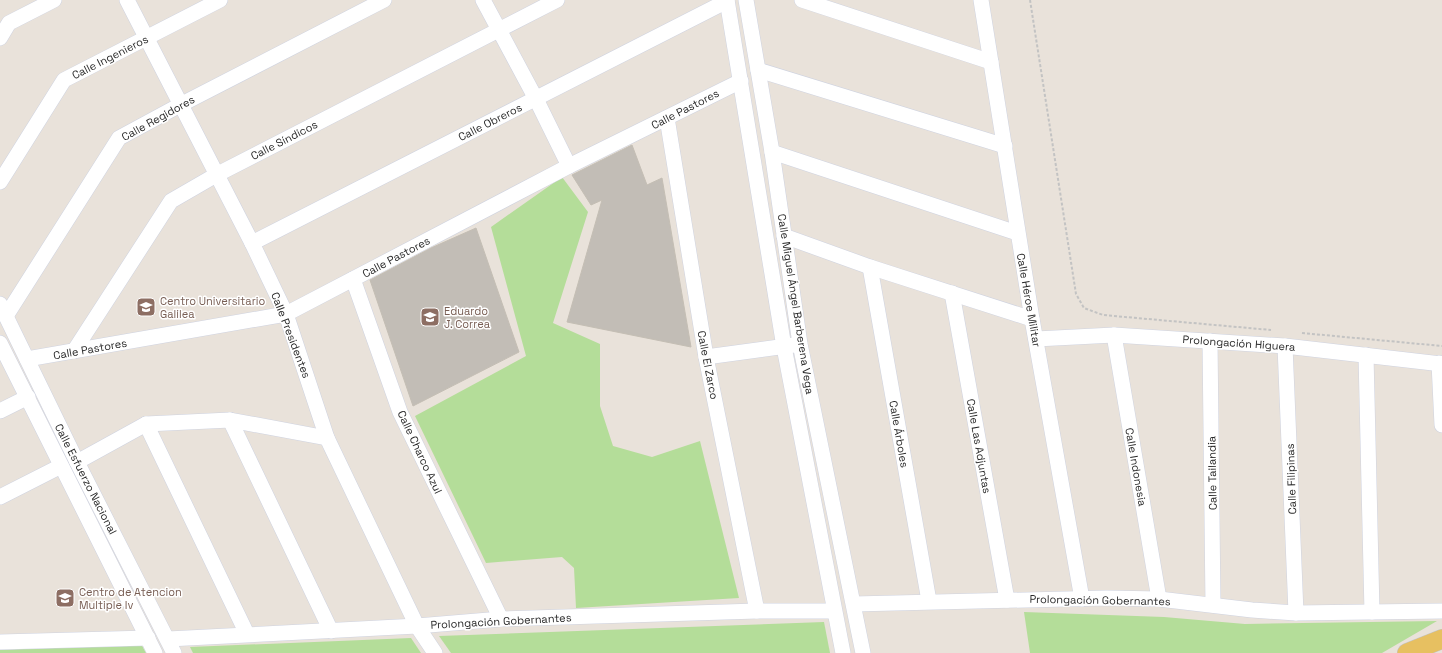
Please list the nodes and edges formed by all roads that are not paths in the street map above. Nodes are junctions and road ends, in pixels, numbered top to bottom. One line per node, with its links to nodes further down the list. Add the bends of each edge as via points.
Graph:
1 (54, 0): 12 (street, via 9,23)
2 (126, 0): 13 (street, Calle Presidentes)
3 (220, 0): 13 (street, Calle Ingenieros)
4 (384, 0): 18 (street, Calle Regidores)
5 (483, 0): 11 (street)
6 (557, 0): 11 (street, Calle Síndicos)
7 (746, 0): 15 (street, Calle Miguel Ángel Barberena Vega)
8 (802, 0): 14 (street)
9 (981, 0): 14 (street, Calle Héroe Militar)
10 (727, 1): 16 (street, Calle Miguel Ángel Barberena Vega); 17 (street, Calle Obreros)
11 (499, 29): 17 (street); 23 (street, Calle Síndicos)
12 (0, 38)
13 (147, 38): 18 (street, Calle Presidentes); 24 (street, Calle Ingenieros, via 64,80)
14 (992, 62): 20 (street, Calle Héroe Militar)
15 (758, 70): 20 (street); 21 (street, Calle Miguel Ángel Barberena Vega)
16 (741, 81): 19 (street, Calle Pastores); 40 (street, Calle Miguel Ángel Barberena Vega)
17 (536, 98): 22 (street); 27 (street, Calle Obreros)
18 (180, 104): 23 (street, Calle Presidentes); 31 (street, Calle Regidores, via 119,138)
19 (667, 118): 22 (street, Calle Pastores); 43 (street, Calle El Zarco)
20 (1005, 146): 25 (street, Calle Héroe Militar)
21 (772, 152): 25 (street); 26 (street, Calle Miguel Ángel Barberena Vega)
22 (569, 166): 29 (street, Calle Pastores)
23 (216, 175): 27 (street, Calle Presidentes); 41 (street, Calle Síndicos, via 171,201)
24 (0, 182)
25 (1018, 233): 33 (street, Calle Héroe Militar)
26 (784, 236): 28 (street); 38 (street, Calle Miguel Ángel Barberena Vega)
27 (252, 243): 32 (street, Calle Presidentes)
28 (870, 267): 30 (street); 58 (street, Calle Árboles)
29 (353, 279): 32 (street, Calle Pastores); 66 (street, Calle Charco Azul, via 400,412)
30 (952, 293): 33 (street); 57 (street, Calle Las Adjuntas)
31 (3, 310): 44 (street, Calle Esfuerzo Nacional)
32 (286, 314): 41 (street, Calle Pastores); 51 (street, Calle Presidentes)
33 (1032, 319): 35 (street, Calle Héroe Militar)
34 (1114, 335): 35 (street, Prolongación Higuera); 36 (street, Prolongación Higuera); 56 (street, Calle Indonesia)
35 (1036, 339): 55 (street, Calle Héroe Militar)
36 (1210, 341): 39 (street, Prolongación Higuera); 60 (street, Calle Tailandia)
37 (0, 343): 46 (street, Calle Esfuerzo Nacional)
38 (800, 344): 40 (street); 59 (street, Calle Miguel Ángel Barberena Vega)
39 (1285, 346): 42 (street, Prolongación Higuera); 65 (street, Calle Filipinas)
40 (784, 347): 43 (street); 62 (street, Calle Miguel Ángel Barberena Vega)
41 (74, 351): 44 (street, Calle Pastores)
42 (1366, 355): 45 (street, Prolongación Higuera); 64 (street)
43 (706, 357): 61 (street, Calle El Zarco)
44 (28, 359): 52 (street, Calle Esfuerzo Nacional)
45 (1440, 364): 50 (street)
46 (28, 397): 47 (street); 53 (street, Calle Esfuerzo Nacional)
47 (0, 411)
48 (230, 420): 49 (street); 51 (street); 68 (street)
49 (146, 424): 52 (street); 69 (street)
50 (1442, 425)
51 (327, 438): 67 (street, Calle Presidentes)
52 (77, 462): 71 (street, Calle Esfuerzo Nacional)
53 (61, 466): 54 (street); 70 (street, Calle Esfuerzo Nacional)
54 (0, 497)
55 (1082, 599): 56 (street, Prolongación Gobernantes); 57 (street, Prolongación Gobernantes)
56 (1158, 599): 60 (street, Prolongación Gobernantes)
57 (1007, 600): 58 (street, Prolongación Gobernantes)
58 (929, 602): 59 (street, Prolongación Gobernantes)
59 (854, 604): 78 (street, Calle Miguel Ángel Barberena Vega)
60 (1213, 605): 65 (street, Prolongación Gobernantes)
61 (757, 611): 62 (street, Prolongación Gobernantes); 66 (street, Prolongación Gobernantes)
62 (834, 611): 77 (street, Calle Miguel Ángel Barberena Vega)
63 (1442, 611): 64 (street, Prolongación Gobernantes)
64 (1372, 612): 65 (street, Prolongación Gobernantes)
65 (1296, 613)
66 (501, 619): 67 (street, Prolongación Gobernantes)
67 (417, 626): 68 (street, Prolongación Gobernantes); 76 (street, Calle Presidentes)
68 (331, 631): 69 (street, Prolongación Gobernantes)
69 (247, 634): 71 (street, Prolongación Gobernantes)
70 (148, 638): 73 (street); 74 (street, Calle Esfuerzo Nacional)
71 (168, 639): 75 (street, Calle Esfuerzo Nacional)
72 (1442, 639): 79 (main road)
73 (0, 642)
74 (155, 653)
75 (174, 653)
76 (435, 653)
77 (843, 653)
78 (863, 653)
79 (1407, 653)

